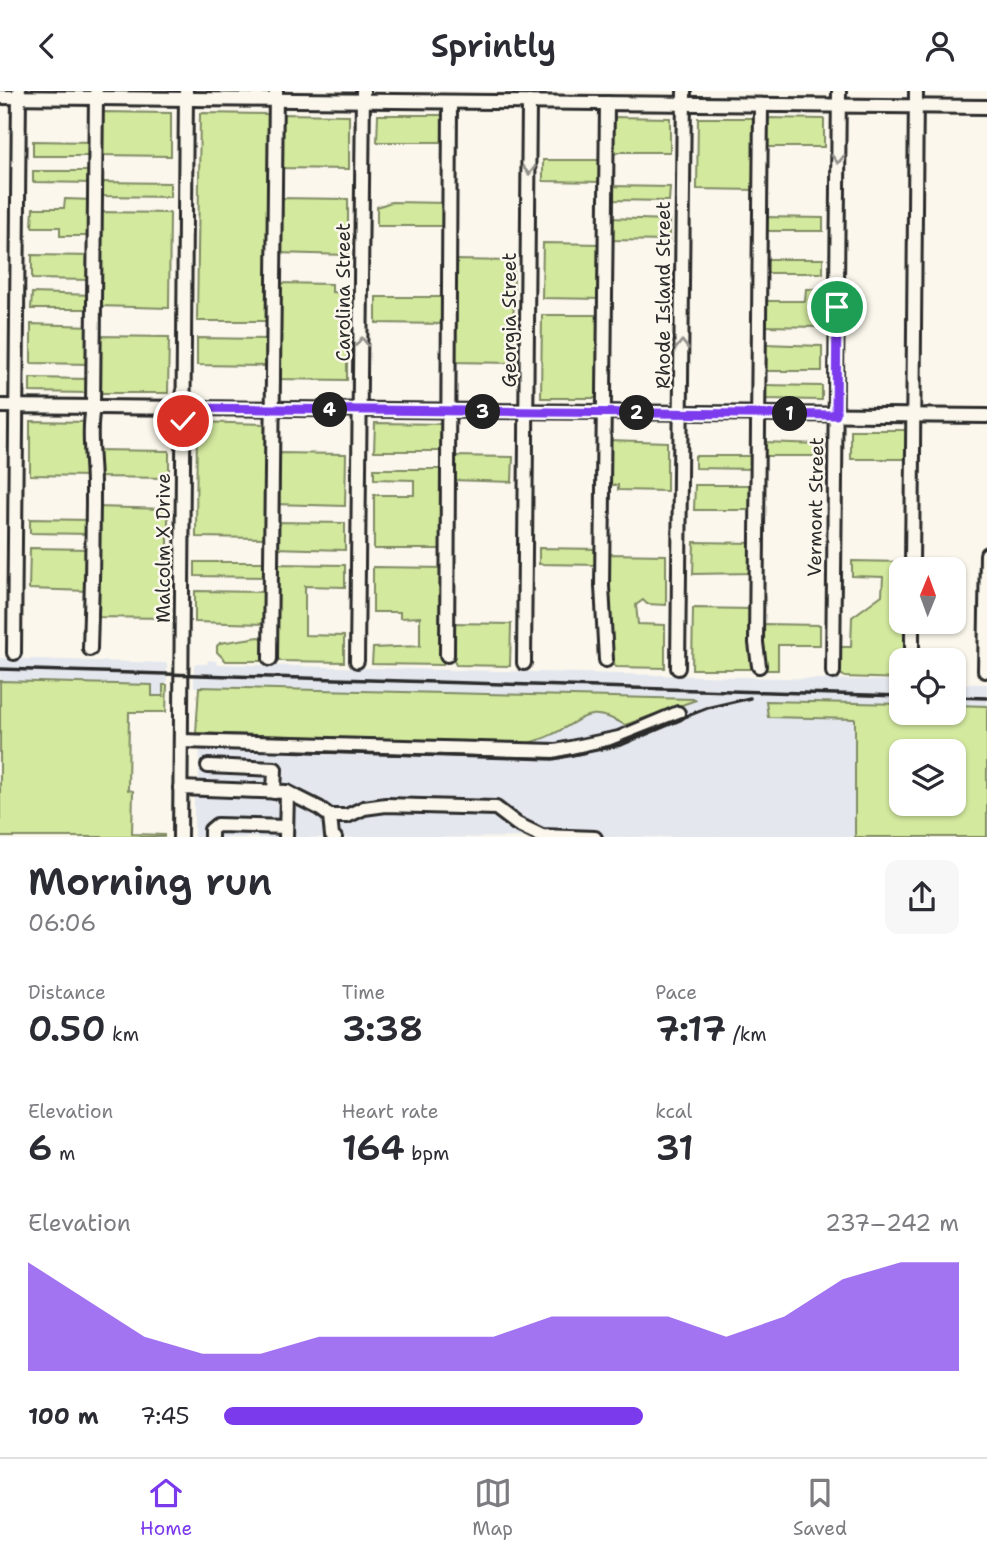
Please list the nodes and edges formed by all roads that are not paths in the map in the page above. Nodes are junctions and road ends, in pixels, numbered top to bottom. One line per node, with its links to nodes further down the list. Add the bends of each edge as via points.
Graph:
1 (839, 91): 14 (street, Vermont Street)
2 (916, 91): 15 (street)
3 (19, 94): 4 (street); 8 (street); 18 (street)
4 (96, 95): 5 (street); 19 (street)
5 (186, 95): 6 (street); 20 (street, Malcolm X Drive)
6 (276, 96): 7 (street); 21 (street)
7 (363, 96): 10 (street); 22 (street, Carolina Street, one-way to 7)
8 (0, 97)
9 (684, 98): 12 (street); 13 (street); 26 (street, Rhode Island Street, one-way to 9)
10 (450, 102): 11 (street); 23 (street)
11 (529, 102): 12 (street); 24 (street, Georgia Street, one-way to 24)
12 (607, 103): 25 (street)
13 (761, 105): 14 (street); 27 (street)
14 (839, 105): 15 (street); 28 (street, Vermont Street, one-way to 28)
15 (916, 106): 16 (street); 29 (street)
16 (987, 107)
17 (0, 406): 18 (street)
18 (16, 406): 19 (street); 34 (street)
19 (93, 407): 20 (street); 33 (street)
20 (183, 408): 21 (street); 45 (street, Malcolm X Drive)
21 (273, 410): 22 (street); 36 (street)
22 (361, 410): 23 (street); 38 (street, Carolina Street)
23 (450, 411): 24 (street); 35 (street)
24 (527, 412): 25 (street); 39 (street, Georgia Street)
25 (605, 412): 26 (street); 37 (street)
26 (682, 413): 27 (street); 41 (street, Rhode Island Street)
27 (760, 414): 28 (street); 40 (street)
28 (836, 415): 29 (street); 43 (street, Vermont Street)
29 (913, 415): 30 (street); 32 (street)
30 (987, 416)
31 (987, 554): 42 (street)
32 (912, 557)
33 (90, 649)
34 (14, 653)
35 (447, 655)
36 (270, 659)
37 (606, 660)
38 (357, 661)
39 (524, 663)
40 (759, 666)
41 (678, 668)
42 (985, 671)
43 (833, 672)
44 (678, 713): 45 (street, via 619,737 556,751)
45 (181, 741): 47 (street, Malcolm X Drive)
46 (208, 766): 48 (street, via 275,769)
47 (180, 788): 48 (street); 52 (street, Malcolm X Drive)
48 (281, 792): 49 (street); 50 (street)
49 (330, 816): 51 (street, via 347,816 386,804 496,808); 54 (street)
50 (286, 832): 53 (street, via 217,825)
51 (530, 835): 55 (street)
52 (180, 837)
53 (211, 837)
54 (334, 837)
55 (568, 837)

